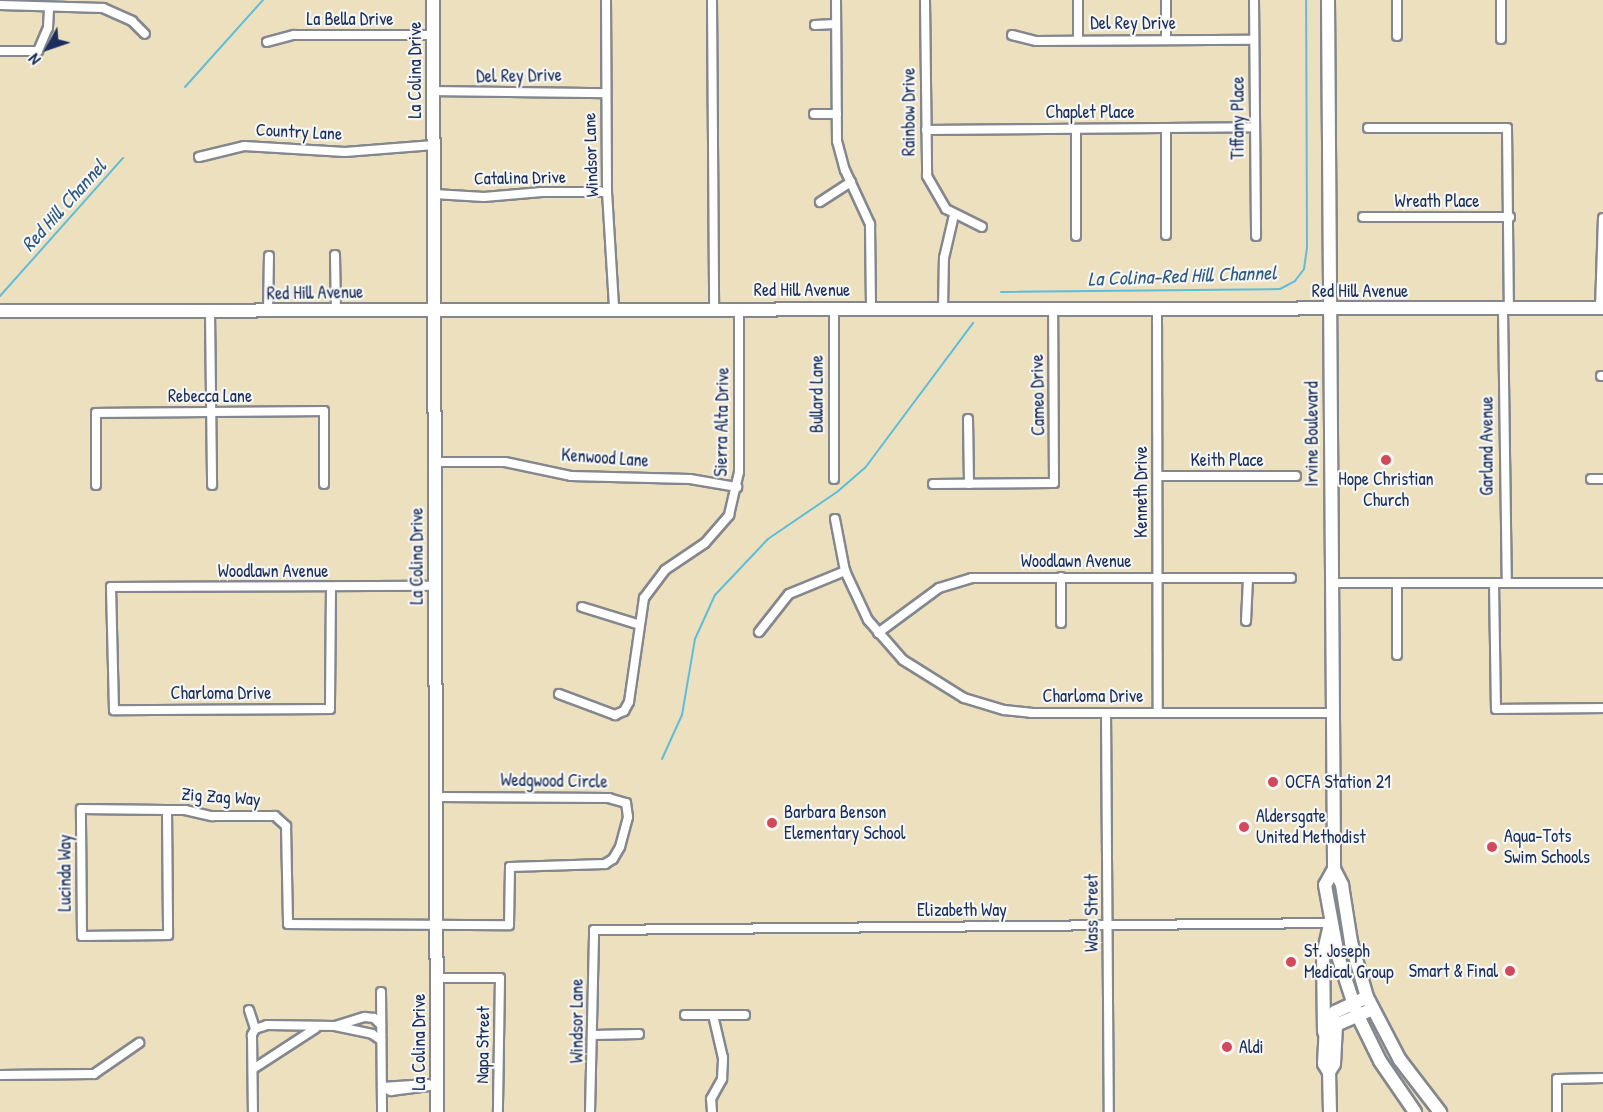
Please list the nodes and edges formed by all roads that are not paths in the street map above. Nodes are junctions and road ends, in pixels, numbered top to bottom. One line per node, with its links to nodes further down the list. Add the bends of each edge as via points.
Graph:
1 (433, 0): 17 (main road, La Colina Drive)
2 (606, 0): 27 (street, Windsor Lane)
3 (712, 0): 53 (street)
4 (836, 0): 15 (street)
5 (925, 0): 34 (street, Rainbow Drive)
6 (1078, 0): 20 (street)
7 (1166, 0): 21 (street)
8 (1254, 0): 23 (street, Tiffany Place)
9 (1328, 0): 58 (main road, Irvine Boulevard)
10 (1397, 0): 19 (street)
11 (1501, 0): 22 (street)
12 (0, 6): 13 (street)
13 (49, 7): 16 (street, via 103,8 132,21); 25 (street, via 48,28 38,51)
14 (815, 24): 15 (street)
15 (836, 24): 29 (street)
16 (146, 34)
17 (433, 35): 24 (street, La Bella Drive, via 294,35); 26 (main road, La Colina Drive)
18 (1012, 35): 20 (street, Del Rey Drive, via 1036,41)
19 (1397, 36)
20 (1078, 39): 21 (street, Del Rey Drive)
21 (1166, 39): 23 (street, Del Rey Drive)
22 (1501, 39)
23 (1254, 40): 30 (street, Tiffany Place)
24 (267, 42)
25 (0, 51)
26 (433, 91): 27 (street, Del Rey Drive); 35 (main road, La Colina Drive)
27 (605, 93): 38 (street, Windsor Lane)
28 (814, 114): 29 (street)
29 (837, 114): 37 (street, via 840,156)
30 (1254, 127): 31 (street, Chaplet Place); 48 (street, Tiffany Place)
31 (1166, 128): 33 (street, Chaplet Place); 46 (street)
32 (1368, 128): 43 (street, Garland Avenue, via 1507,129)
33 (1076, 129): 34 (street, Chaplet Place); 47 (street)
34 (926, 130): 41 (street, Rainbow Drive, via 927,176 937,198)
35 (434, 145): 36 (street, Country Lane, via 345,152 244,146); 39 (main road, La Colina Drive)
36 (199, 157)
37 (851, 182): 40 (street); 55 (street, via 870,224)
38 (608, 192): 39 (street, Catalina Drive, via 484,197); 52 (street, Windsor Lane)
39 (434, 194): 62 (main road, La Colina Drive)
40 (820, 202)
41 (954, 215): 45 (street, Rainbow Drive); 56 (street, via 944,258)
42 (1363, 217): 43 (street, Wreath Place)
43 (1510, 217): 61 (street, Garland Avenue)
44 (1603, 218): 59 (street)
45 (982, 227)
46 (1166, 235)
47 (1076, 236)
48 (1256, 236)
49 (335, 255): 64 (street)
50 (269, 256): 65 (street)
51 (1157, 307): 57 (main road, Red Hill Avenue); 58 (main road, Red Hill Avenue); 70 (street, Kenneth Drive)
52 (614, 308): 53 (main road, Red Hill Avenue); 62 (main road, Red Hill Avenue)
53 (714, 308): 54 (main road, Red Hill Avenue)
54 (739, 308): 60 (main road, Red Hill Avenue); 80 (street, Sierra Alta Drive)
55 (871, 308): 56 (main road, Red Hill Avenue); 60 (main road, Red Hill Avenue)
56 (943, 308): 57 (main road, Red Hill Avenue)
57 (1053, 308): 77 (street, Cameo Drive, via 1054,483)
58 (1329, 308): 61 (main road, Red Hill Avenue); 87 (main road, Irvine Boulevard)
59 (1601, 308): 61 (main road, Red Hill Avenue)
60 (834, 309): 72 (street, Bullard Lane)
61 (1506, 309): 90 (street, Garland Avenue)
62 (435, 310): 64 (main road, Red Hill Avenue); 69 (main road, La Colina Drive)
63 (0, 311): 66 (main road, Red Hill Avenue)
64 (336, 311): 65 (main road, Red Hill Avenue)
65 (268, 312): 66 (main road, Red Hill Avenue)
66 (210, 313): 67 (street)
67 (211, 412): 75 (street, Rebecca Lane, via 324,411); 78 (street, Rebecca Lane, via 96,413); 79 (street)
68 (969, 419): 77 (street)
69 (434, 462): 80 (street, Kenwood Lane, via 505,462 571,476 690,478); 92 (main road, La Colina Drive)
70 (1158, 476): 71 (street, Keith Place); 84 (street, Kenneth Drive)
71 (1296, 476)
72 (834, 479)
73 (1592, 479): 74 (street)
74 (1603, 479)
75 (324, 484)
76 (933, 484): 77 (street)
77 (969, 484)
78 (96, 485)
79 (212, 485)
80 (737, 487): 97 (street, Sierra Alta Drive, via 729,515 717,531 652,584)
81 (835, 519): 82 (street)
82 (845, 571): 98 (street, via 789,594); 99 (street, via 860,606)
83 (1061, 577): 84 (street, Woodlawn Avenue); 96 (street); 99 (street, Woodlawn Avenue, via 959,580 920,600)
84 (1158, 578): 85 (street, Woodlawn Avenue); 105 (street, Kenneth Drive)
85 (1248, 578): 86 (street, Woodlawn Avenue); 95 (street)
86 (1291, 578)
87 (1332, 583): 88 (street); 106 (main road, Irvine Boulevard)
88 (1397, 583): 89 (street); 100 (street)
89 (1494, 583): 90 (street); 102 (street, via 1496,710)
90 (1507, 583): 91 (street)
91 (1603, 583)
92 (435, 586): 93 (street, Woodlawn Avenue); 107 (main road, La Colina Drive)
93 (331, 588): 103 (street, Charloma Drive, via 330,709); 103 (street, Woodlawn Avenue, via 111,587)
94 (582, 607): 97 (street)
95 (1246, 621)
96 (1061, 623)
97 (637, 624): 101 (street, Sierra Alta Drive, via 624,711 615,715)
98 (759, 632)
99 (878, 633): 104 (street, Charloma Drive, via 930,681 984,705 1031,713)
100 (1397, 656)
101 (559, 694)
102 (1603, 708)
103 (114, 710)
104 (1106, 713): 105 (street, Charloma Drive); 113 (street, Wass Street)
105 (1158, 713): 106 (street, Charloma Drive)
106 (1332, 713): 110 (main road, Irvine Boulevard)
107 (438, 797): 112 (main road, La Colina Drive); 112 (street, Wedgwood Circle, via 609,798 626,803 629,809 620,847 614,859 605,864 510,867 509,925)
108 (81, 809): 109 (street, Zig Zag Way); 109 (street, Lucinda Way, via 82,936 168,935)
109 (167, 810): 112 (street, Zig Zag Way, via 212,816 275,816 282,820 286,826 288,924)
110 (1334, 868): 111 (main road, Irvine Boulevard, via 1326,885); 117 (main road, Irvine Boulevard, via 1342,885 1351,942)
111 (1331, 923): 113 (street, Elizabeth Way); 118 (main road, Irvine Boulevard); 128 (main road, via 1323,955)
112 (438, 925): 115 (main road, La Colina Drive)
113 (1108, 926): 114 (street, Elizabeth Way); 145 (street, Wass Street)
114 (594, 930): 130 (street, Windsor Lane)
115 (438, 978): 137 (main road, La Colina Drive); 142 (street, Napa Street, via 500,978)
116 (381, 992): 124 (street)
117 (1367, 997): 118 (main road); 119 (main road, Irvine Boulevard)
118 (1355, 1009): 119 (main road); 128 (main road, via 1335,1012); 134 (main road, via 1336,1025 1334,1064); 147 (main road, Irvine Boulevard, via 1380,1060)
119 (1372, 1009): 148 (main road, Irvine Boulevard, via 1400,1060)
120 (249, 1010): 127 (street)
121 (685, 1015): 122 (street)
122 (713, 1015): 123 (street); 144 (street, via 723,1058)
123 (745, 1015)
124 (381, 1025): 126 (street, via 374,1018 365,1017); 131 (street)
125 (319, 1026): 126 (street); 127 (street, via 267,1025); 133 (street)
126 (335, 1026): 131 (street, via 372,1034)
127 (255, 1029): 133 (street)
128 (1324, 1032): 134 (main road, via 1324,1064)
129 (639, 1034): 130 (street)
130 (593, 1035): 143 (street, Windsor Lane)
131 (381, 1040): 138 (street)
132 (139, 1043): 135 (street, via 94,1074)
133 (253, 1069): 139 (street)
134 (1329, 1072): 146 (main road)
135 (0, 1075)
136 (1603, 1078): 149 (street, via 1557,1079)
137 (437, 1085): 138 (street); 141 (main road, La Colina Drive)
138 (382, 1087): 140 (street)
139 (253, 1112)
140 (382, 1112)
141 (437, 1112)
142 (498, 1112)
143 (590, 1112)
144 (712, 1112)
145 (1109, 1112)
146 (1330, 1112)
147 (1415, 1112)
148 (1440, 1112)
149 (1557, 1112)

